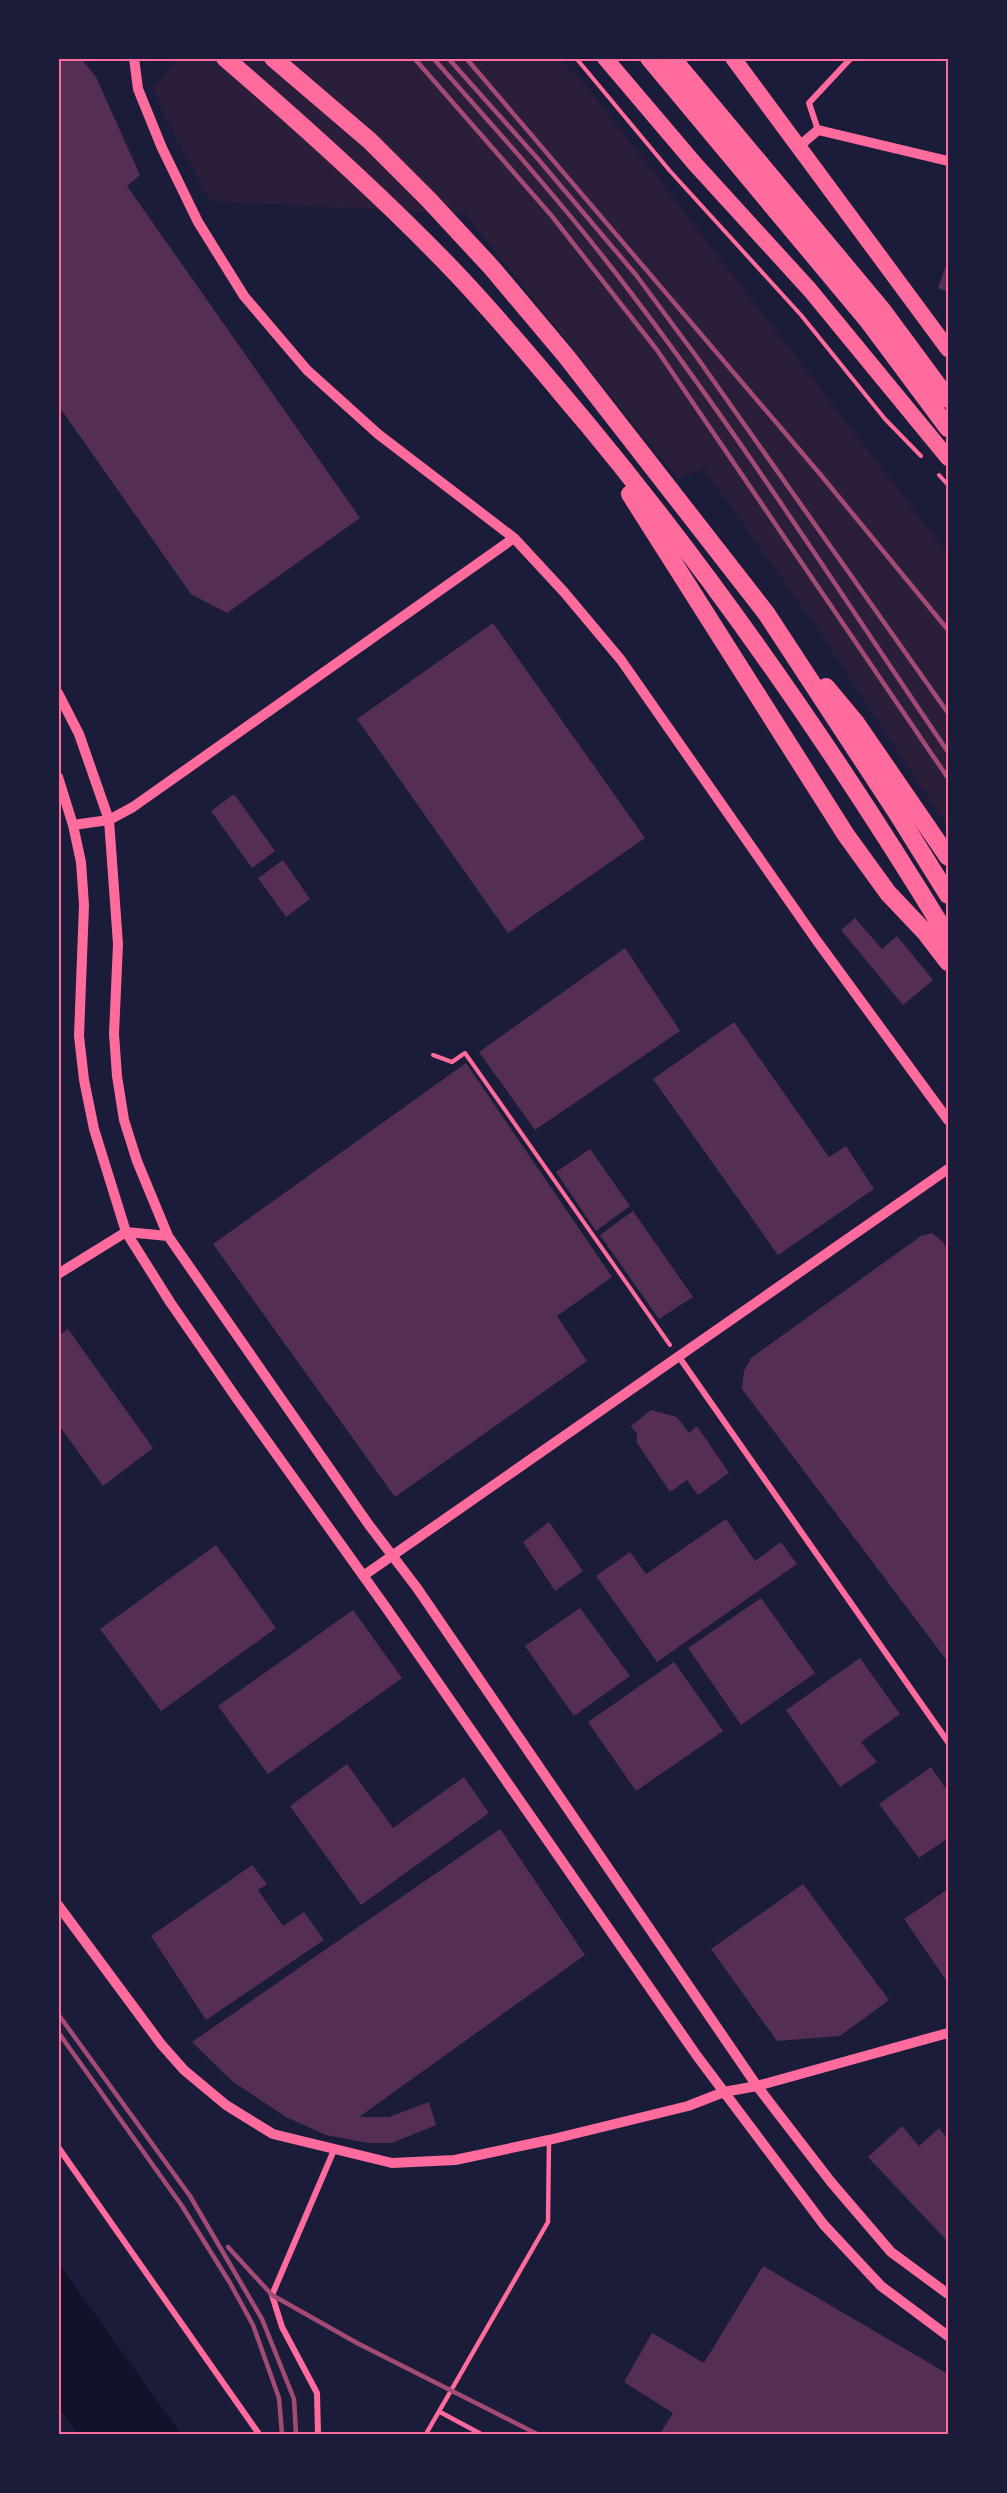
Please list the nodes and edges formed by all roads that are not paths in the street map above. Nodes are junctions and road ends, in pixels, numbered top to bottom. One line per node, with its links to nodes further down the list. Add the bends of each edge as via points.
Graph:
1 (134, 58): 17 (street, via 138,88 162,148 198,222 244,296 307,370 378,434)
2 (225, 58): 13 (highway, via 344,163 454,272)
3 (273, 58): 18 (highway, via 369,141 492,268 566,356)
4 (605, 58): 16 (highway, via 810,290)
5 (649, 58): 15 (highway, via 869,322)
6 (672, 58): 14 (highway, via 883,311)
7 (733, 58): 10 (highway)
8 (851, 58): 9 (street, via 809,103)
9 (818, 130): 10 (street); 11 (street)
10 (797, 148): 12 (highway)
11 (948, 161)
12 (948, 349)
13 (552, 381): 25 (highway, via 698,563 769,660); 26 (highway, via 646,518 846,835 888,893)
14 (948, 399)
15 (948, 428)
16 (948, 458)
17 (514, 538): 21 (street, via 133,807); 27 (street, via 621,660 817,941)
18 (766, 613): 23 (highway, via 856,723); 24 (highway)
19 (58, 693): 21 (street, via 79,734)
20 (58, 777): 22 (street)
21 (109, 820): 22 (street); 30 (street, via 118,944 114,1034 117,1076 124,1120 137,1161)
22 (73, 825): 29 (street, via 84,904 79,1025 84,1080 94,1129)
23 (948, 857)
24 (948, 895)
25 (948, 937)
26 (948, 962)
27 (948, 1120)
28 (948, 1168): 32 (street)
29 (126, 1232): 30 (street); 31 (street); 34 (street)
30 (168, 1236): 33 (street)
31 (58, 1274)
32 (679, 1358): 33 (street); 35 (street)
33 (393, 1555): 34 (street); 38 (street)
34 (363, 1576): 39 (street)
35 (948, 1743)
36 (58, 1905): 42 (street, via 184,2070 225,2105 273,2134)
37 (948, 2033): 38 (street)
38 (757, 2086): 39 (street); 43 (street, via 891,2252)
39 (724, 2092): 40 (street, via 688,2106); 44 (street, via 824,2225 881,2286)
40 (549, 2140): 42 (street, via 455,2160 392,2163); 45 (lane, via 548,2222)
41 (58, 2148): 46 (street)
42 (334, 2150): 47 (street, via 272,2295 282,2327 317,2393)
43 (948, 2294)
44 (948, 2336)
45 (440, 2412): 48 (lane); 49 (lane)
46 (259, 2434)
47 (318, 2434)
48 (426, 2434)
49 (481, 2434)

